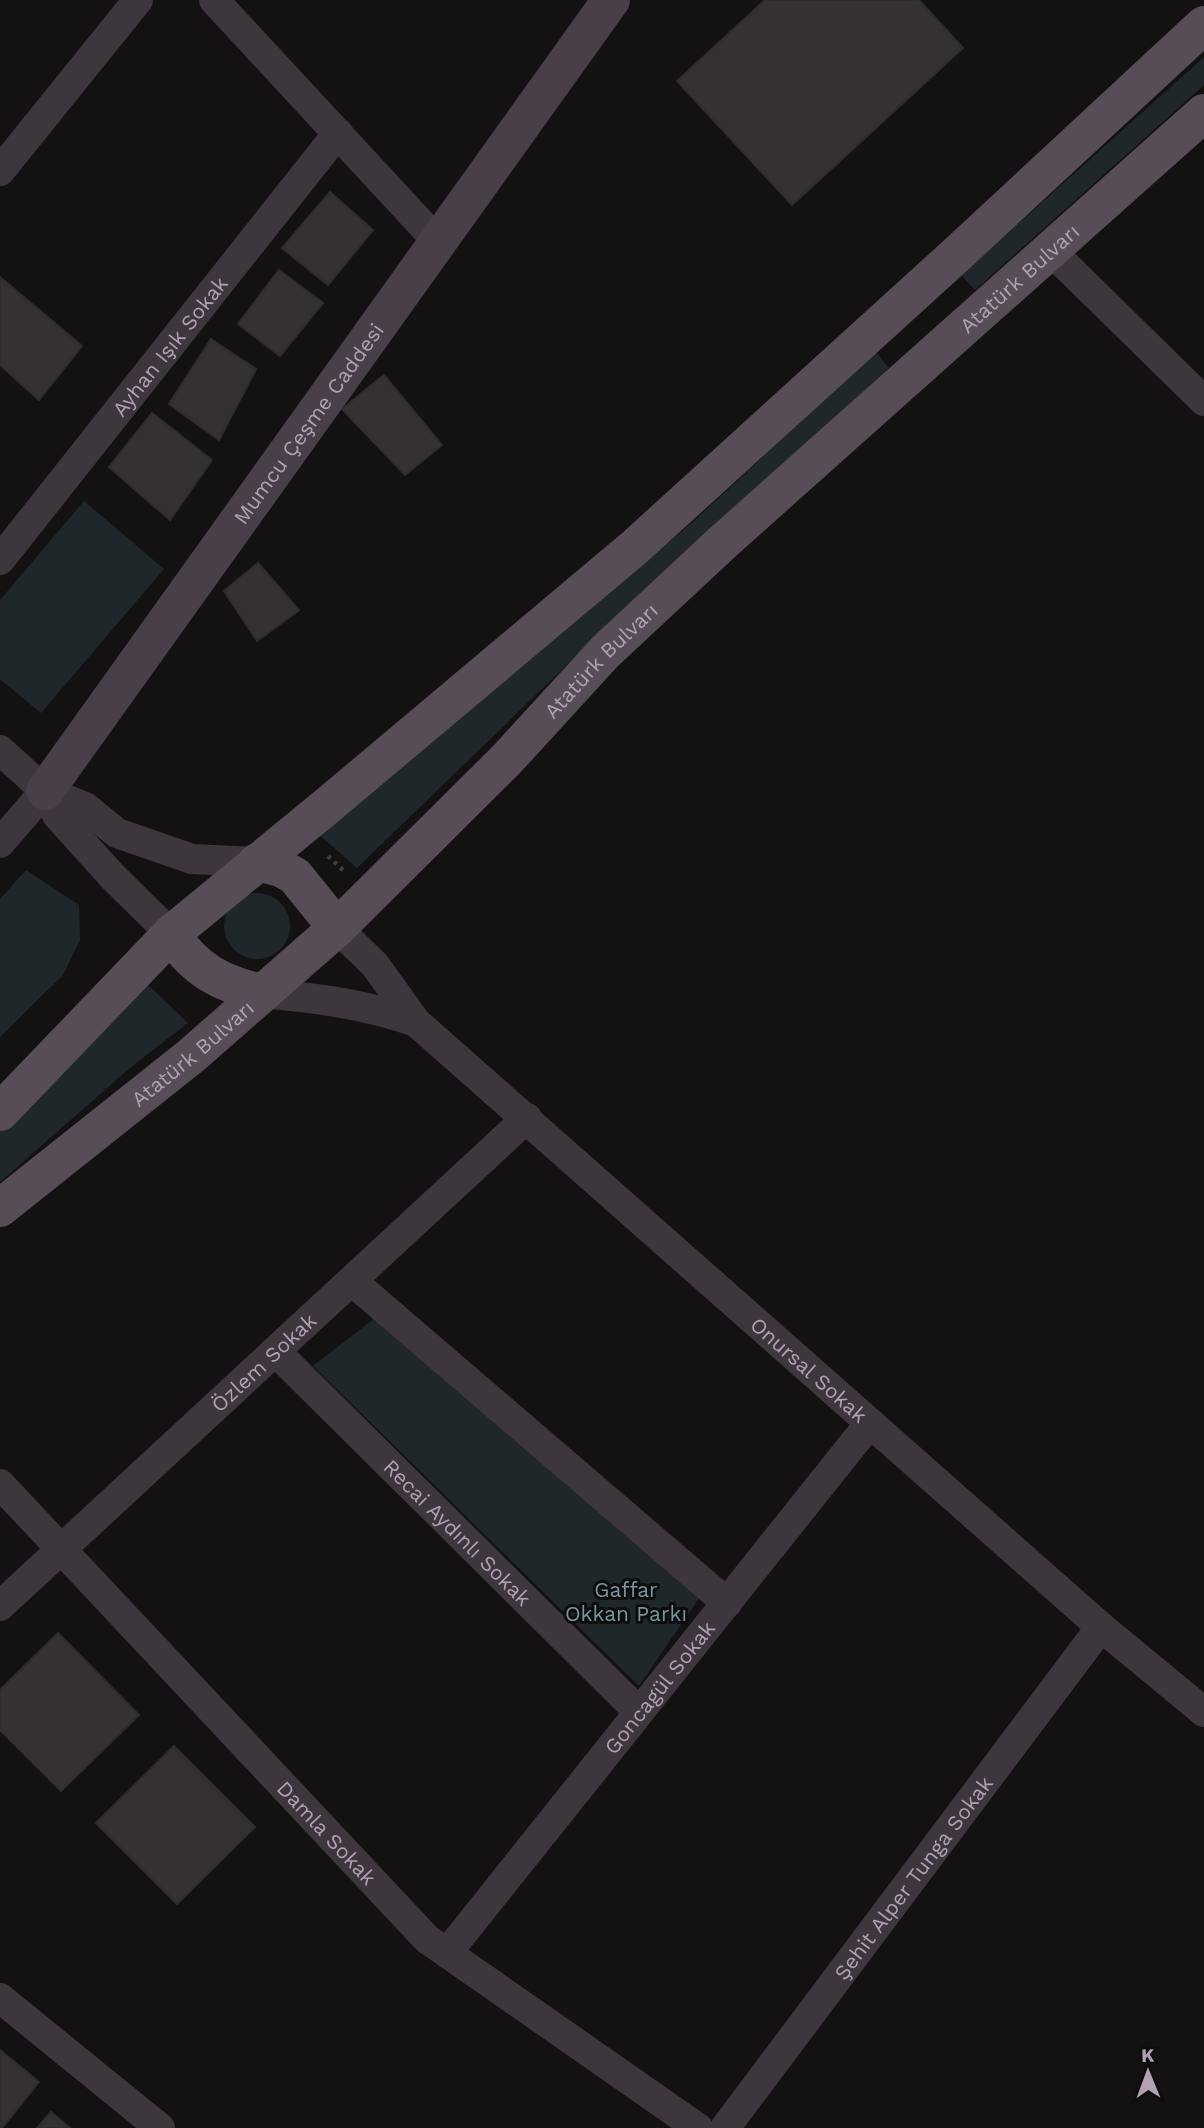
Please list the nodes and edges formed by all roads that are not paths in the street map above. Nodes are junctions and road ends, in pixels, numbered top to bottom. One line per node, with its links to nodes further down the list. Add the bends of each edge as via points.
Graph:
1 (138, 0): 7 (street)
2 (214, 0): 6 (street)
3 (611, 0): 8 (street, Mumcu Çeşme Caddesi)
4 (1204, 25): 15 (main road, via 635,547)
5 (1204, 113): 9 (main road, Atatürk Bulvarı)
6 (338, 133): 8 (street); 11 (street, Ayhan Işık Sokak)
7 (0, 171)
8 (439, 243): 13 (street, Mumcu Çeşme Caddesi)
9 (1051, 251): 10 (street); 16 (main road, Atatürk Bulvarı, via 605,652 507,759)
10 (1204, 401)
11 (0, 559)
12 (0, 750): 13 (street)
13 (45, 791): 14 (street, Mumcu Çeşme Caddesi); 15 (street, via 85,807 117,833 192,859); 17 (street, via 57,815)
14 (0, 843)
15 (257, 862): 16 (main road, via 295,876); 17 (main road)
16 (337, 928): 18 (main road, Atatürk Bulvarı); 19 (street, via 375,965)
17 (171, 934): 18 (main road, via 211,976); 20 (main road)
18 (262, 993): 19 (street, via 338,1001); 22 (main road, Atatürk Bulvarı, via 191,1056)
19 (416, 1022): 21 (street, Onursal Sokak)
20 (0, 1112)
21 (527, 1118): 23 (street, Özlem Sokak); 25 (street, Onursal Sokak)
22 (0, 1208)
23 (352, 1281): 24 (street, Özlem Sokak); 28 (street)
24 (276, 1352): 27 (street, Özlem Sokak); 31 (street, Recai Aydınlı Sokak)
25 (870, 1423): 28 (street, Goncagül Sokak); 30 (street, Onursal Sokak)
26 (0, 1484): 27 (street, Damla Sokak)
27 (62, 1549): 29 (street, Özlem Sokak); 33 (street, Damla Sokak, via 427,1939)
28 (727, 1604): 31 (street, Goncagül Sokak)
29 (0, 1606)
30 (1101, 1628): 32 (street, Onursal Sokak); 37 (street, Şehit Alper Tunga Sokak)
31 (638, 1712): 33 (street, Goncagül Sokak)
32 (1204, 1712)
33 (447, 1952): 36 (street, Damla Sokak)
34 (0, 1998): 35 (street)
35 (160, 2128)
36 (698, 2128)
37 (725, 2128)

